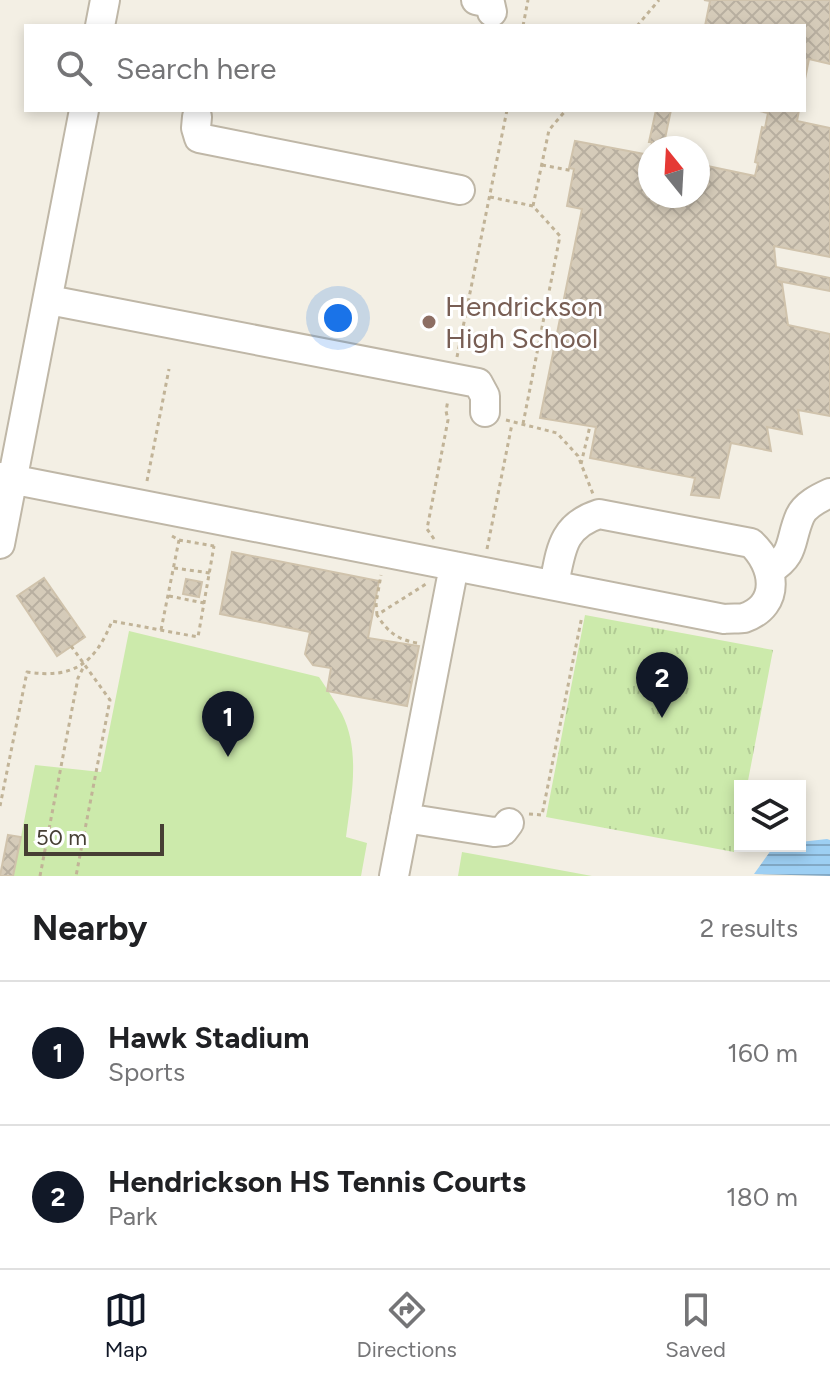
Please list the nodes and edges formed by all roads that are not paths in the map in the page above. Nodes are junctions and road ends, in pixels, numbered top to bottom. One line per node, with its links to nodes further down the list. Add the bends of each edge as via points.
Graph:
1 (105, 0): 2 (lane)
2 (100, 24)
3 (84, 112): 6 (lane)
4 (197, 117): 5 (lane, via 199,138)
5 (460, 190)
6 (49, 300): 7 (lane, via 478,383); 8 (lane)
7 (492, 415)
8 (7, 478): 10 (lane); 11 (lane)
9 (830, 493): 12 (lane, via 801,514 784,561)
10 (0, 544)
11 (455, 561): 13 (lane); 14 (lane)
12 (770, 570): 13 (lane, via 772,587 766,603 745,618 724,619); 13 (lane, via 751,543 599,514 572,528)
13 (554, 585)
14 (405, 818): 15 (lane, via 494,832); 16 (lane)
15 (517, 818)
16 (394, 876)

